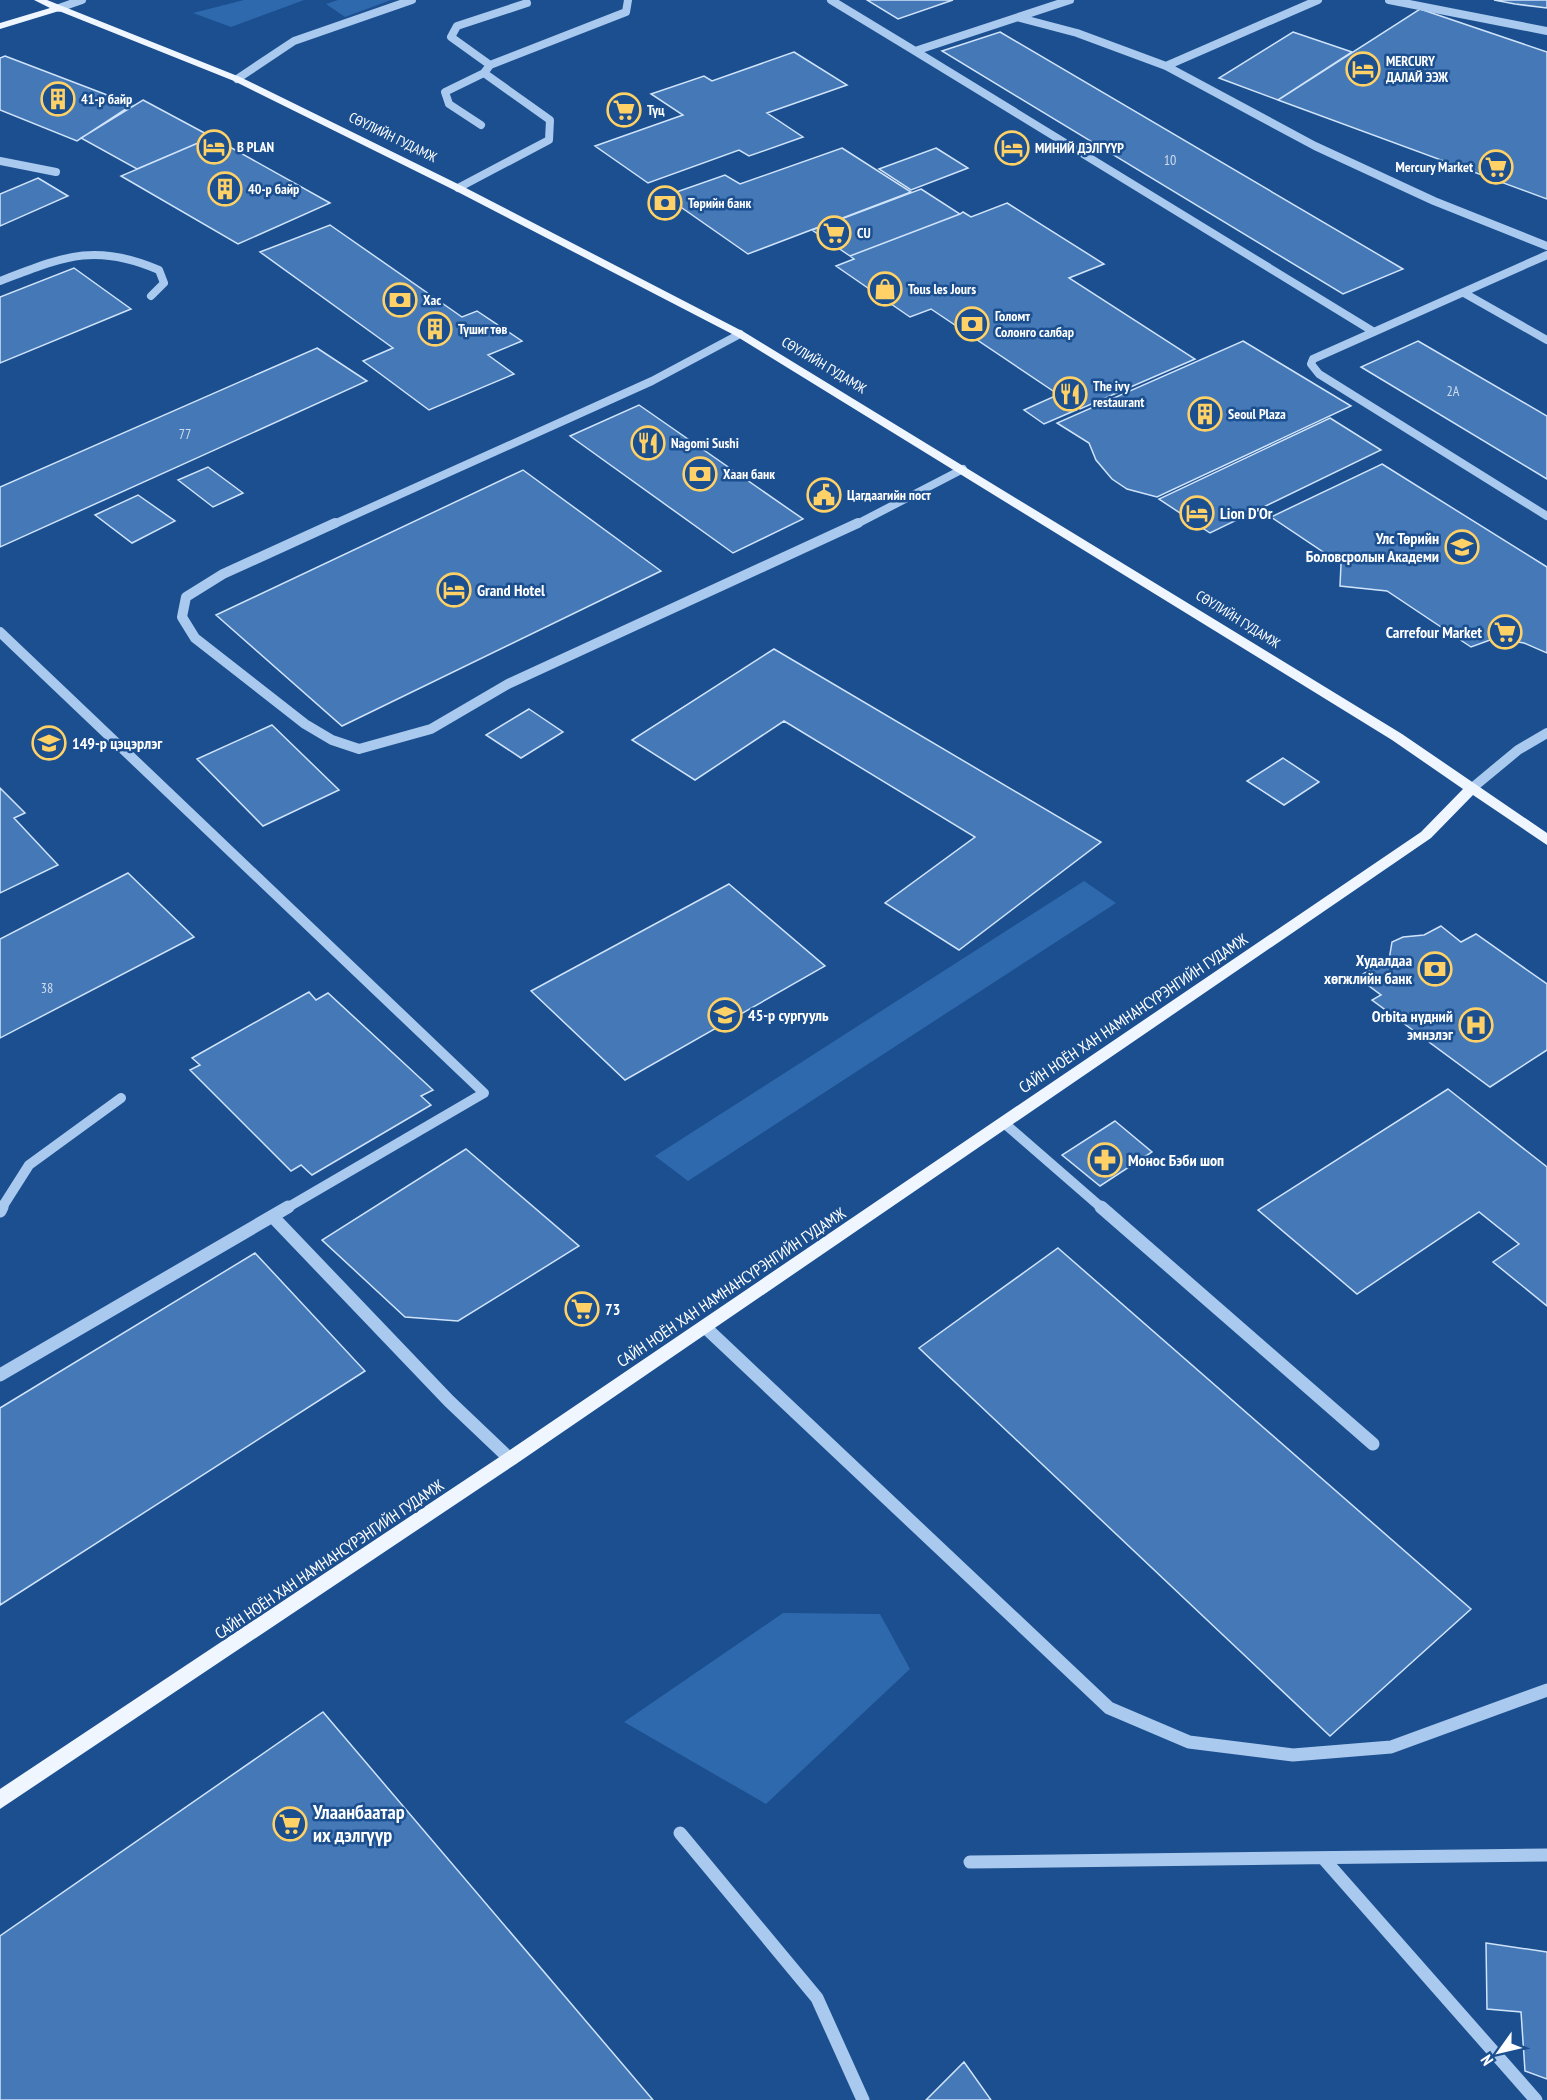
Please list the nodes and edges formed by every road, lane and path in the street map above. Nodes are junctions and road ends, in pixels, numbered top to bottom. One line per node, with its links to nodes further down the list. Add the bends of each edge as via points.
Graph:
1 (39, 0): 10 (main road, СӨҮЛИЙН ГУДАМЖ)
2 (82, 0): 10 (street)
3 (412, 0): 18 (street, via 294,41)
4 (628, 0): 15 (street, via 626,12)
5 (831, 0): 14 (street)
6 (1070, 0): 11 (street)
7 (1318, 0): 16 (street)
8 (1389, 0): 13 (street)
9 (527, 3): 15 (street, via 457,26 451,37)
10 (59, 8): 12 (main road); 18 (main road, СӨҮЛИЙН ГУДАМЖ)
11 (1020, 18): 14 (street); 16 (street, via 1077,33)
12 (0, 27)
13 (1547, 31)
14 (915, 51): 28 (street)
15 (490, 65): 17 (street)
16 (1166, 66): 23 (street, via 1315,146 1434,201)
17 (484, 73): 19 (street, via 445,92 448,104); 22 (street, via 550,120 549,140)
18 (237, 80): 22 (main road, СӨҮЛИЙН ГУДАМЖ)
19 (481, 125)
20 (0, 160): 21 (street)
21 (56, 172)
22 (458, 188): 29 (main road, СӨҮЛИЙН ГУДАМЖ)
23 (1547, 246)
24 (1547, 255): 26 (street)
25 (0, 281): 27 (street, via 99,251 133,257 159,270 164,283)
26 (1464, 292): 28 (street); 30 (street)
27 (151, 296)
28 (1374, 333): 32 (street, via 1313,358 1312,368)
29 (740, 334): 31 (main road, СӨҮЛИЙН ГУДАМЖ); 31 (street, via 652,381 223,574 186,597 182,617 195,638 305,724 358,749 430,729 508,684 853,526)
30 (1547, 340)
31 (963, 469): 35 (main road, СӨҮЛИЙН ГУДАМЖ, via 1397,737)
32 (1547, 516)
33 (0, 632): 40 (street, via 484,1093)
34 (1547, 733): 35 (street, via 1518,750)
35 (1471, 789): 36 (main road, СӨҮЛИЙН ГУДАМЖ); 38 (main road, САЙН НОЁН ХАН НАМНАНСҮРЭНГИЙН ГУДАМЖ, via 1426,835)
36 (1547, 840)
37 (121, 1098): 39 (street, via 29,1165)
38 (1004, 1123): 41 (main road, САЙН НОЁН ХАН НАМНАНСҮРЭНГИЙН ГУДАМЖ); 43 (street)
39 (0, 1211)
40 (274, 1218): 42 (street); 44 (street, via 449,1401)
41 (705, 1327): 44 (main road, САЙН НОЁН ХАН НАМНАНСҮРЭНГИЙН ГУДАМЖ); 45 (street, via 1109,1708 1189,1742 1293,1755 1391,1747)
42 (0, 1375)
43 (1373, 1444)
44 (510, 1459): 46 (main road, САЙН НОЁН ХАН НАМНАНСҮРЭНГИЙН ГУДАМЖ)
45 (1547, 1689)
46 (0, 1800)
47 (680, 1833): 51 (street, via 817,1998)
48 (1547, 1855): 49 (street)
49 (1323, 1858): 50 (street); 52 (street)
50 (970, 1862)
51 (863, 2100)
52 (1536, 2100)

